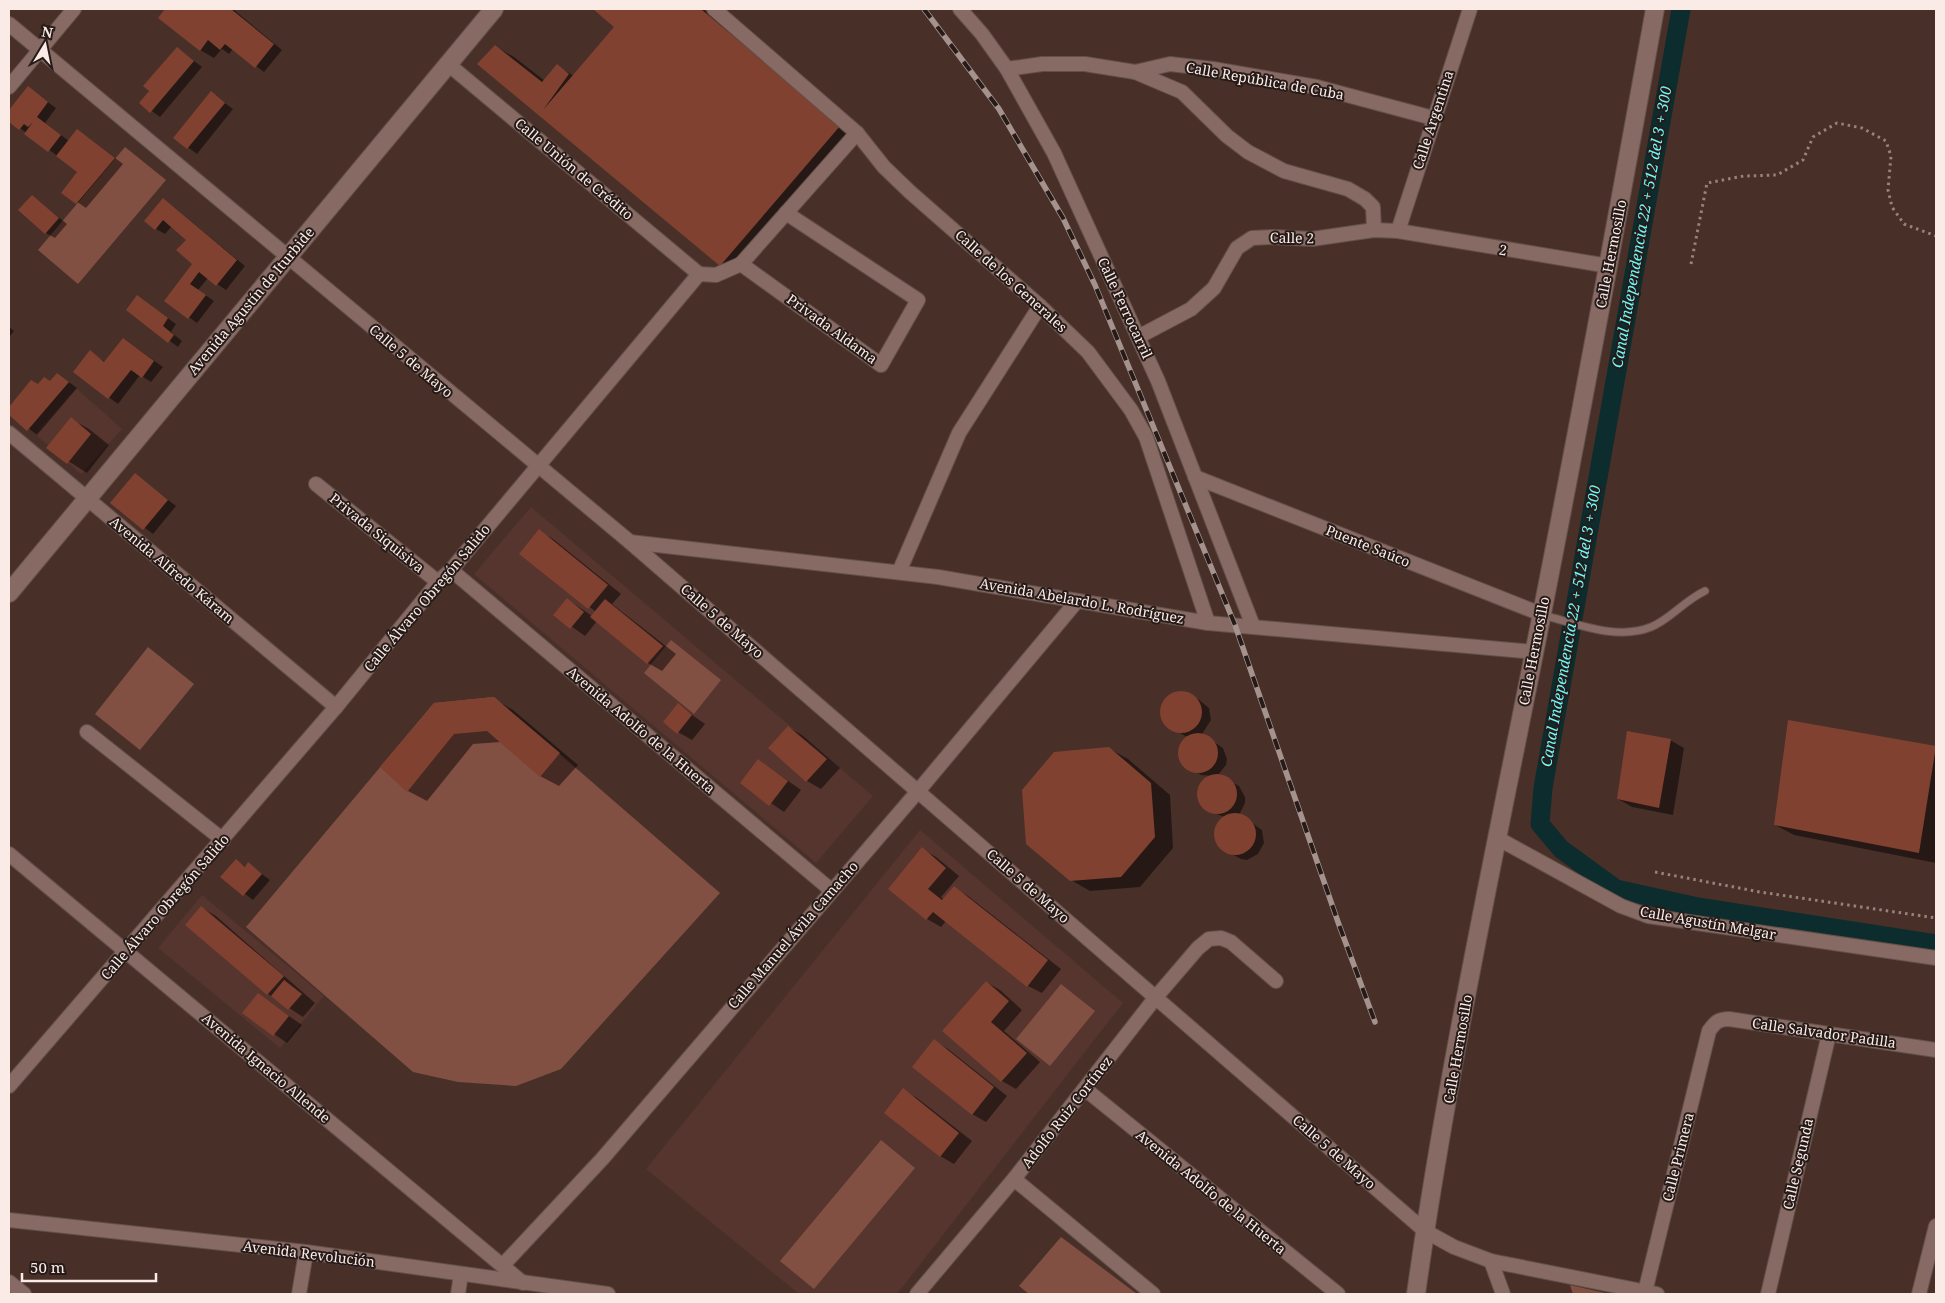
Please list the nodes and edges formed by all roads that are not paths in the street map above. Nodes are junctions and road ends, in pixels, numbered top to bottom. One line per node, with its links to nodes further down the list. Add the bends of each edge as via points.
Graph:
1 (74, 9): 8 (street)
2 (493, 9): 9 (street, Avenida Agustín de Iturbide)
3 (714, 9): 14 (street, Calle de los Generales)
4 (960, 9): 10 (street, Calle Ferrocarril)
5 (1470, 9): 13 (street, Calle Argentina)
6 (1655, 9): 20 (street, Calle Hermosillo)
7 (9, 24): 8 (street, Calle 5 de Mayo)
8 (40, 50): 12 (street); 18 (street, Calle 5 de Mayo)
9 (448, 64): 18 (street, Avenida Agustín de Iturbide); 21 (street, Calle Unión de Crédito)
10 (1007, 69): 11 (street, Calle República de Cuba, via 1042,64 1085,64); 23 (street, Calle Ferrocarril, via 1054,153)
11 (1135, 72): 13 (street, Calle República de Cuba, via 1170,64 1213,69 1317,87); 16 (street, via 1182,92 1248,152 1284,171 1348,190 1365,200 1373,207)
12 (9, 87)
13 (1433, 118): 17 (street, Calle Argentina)
14 (857, 133): 15 (street); 22 (street, Calle de los Generales, via 910,192)
15 (786, 213): 19 (street); 19 (street, Privada Aldama, via 918,300 880,365)
16 (1374, 230): 17 (street, Calle 2); 23 (street, Calle 2, via 1312,239 1252,238 1237,248 1214,288 1191,309)
17 (1398, 231): 20 (street, 2)
18 (288, 258): 25 (street, Calle 5 de Mayo); 28 (street, Avenida Agustín de Iturbide)
19 (741, 264): 21 (street, via 716,275)
20 (1609, 266): 36 (street, Calle Hermosillo)
21 (699, 274): 25 (street, Calle Álvaro Obregón Salido)
22 (1040, 306): 31 (street, via 959,433); 37 (street, Calle de los Generales, via 1088,352 1131,410 1146,437)
23 (1138, 337): 26 (street, Calle Ferrocarril)
24 (9, 433): 28 (street, Avenida Alfredo Káram)
25 (537, 467): 29 (street, Calle 5 de Mayo); 30 (street, Calle Álvaro Obregón Salido)
26 (1196, 477): 36 (street, Puente Saúco); 38 (street, Calle Ferrocarril)
27 (316, 484): 32 (street, Privada Siquisiva)
28 (87, 498): 34 (street, Avenida Agustín de Iturbide); 40 (street, Avenida Alfredo Káram)
29 (630, 542): 31 (street, Avenida Abelardo L. Rodríguez); 42 (street, Calle 5 de Mayo)
30 (451, 570): 32 (street, Calle Álvaro Obregón Salido); 46 (street, Avenida Adolfo de la Huerta)
31 (899, 572): 35 (street, Avenida Abelardo L. Rodríguez)
32 (438, 582): 40 (street, Calle Álvaro Obregón Salido)
33 (1705, 591): 36 (lane, via 1652,627 1630,632 1607,632)
34 (9, 593)
35 (1077, 601): 37 (street, Avenida Abelardo L. Rodríguez); 42 (street, Calle Manuel Ávila Camacho)
36 (1542, 614): 39 (street, Calle Hermosillo)
37 (1208, 623): 38 (street, Avenida Abelardo L. Rodríguez)
38 (1253, 626): 39 (street, Avenida Abelardo L. Rodríguez)
39 (1534, 652): 43 (street, Calle Hermosillo)
40 (336, 707): 44 (street, Calle Álvaro Obregón Salido)
41 (87, 732): 44 (street)
42 (919, 790): 46 (street, Calle Manuel Ávila Camacho); 50 (street, Calle 5 de Mayo)
43 (1498, 838): 48 (street, Calle Agustín Melgar, via 1621,906 1648,916); 59 (street, Calle Hermosillo)
44 (223, 840): 47 (street, Calle Álvaro Obregón Salido)
45 (9, 854): 47 (street, Avenida Ignacio Allende)
46 (831, 890): 62 (street, Calle Manuel Ávila Camacho, via 602,1158)
47 (127, 952): 54 (street, Calle Álvaro Obregón Salido); 62 (street, Avenida Ignacio Allende)
48 (1936, 958)
49 (1276, 981): 50 (street, Adolfo Ruiz Cortínez, via 1231,942 1221,938 1209,939)
50 (1156, 997): 55 (street, Adolfo Ruiz Cortínez); 59 (street, Calle 5 de Mayo)
51 (1714, 1024): 52 (street, Calle Salvador Padilla, via 1730,1020); 66 (street, Calle Primera, via 1709,1031)
52 (1829, 1034): 53 (street, Calle Salvador Padilla); 76 (street, Calle Segunda)
53 (1936, 1050)
54 (9, 1086)
55 (1085, 1089): 56 (street, Adolfo Ruiz Cortínez); 73 (street, Avenida Adolfo de la Huerta)
56 (1014, 1179): 71 (street, Adolfo Ruiz Cortínez); 72 (street)
57 (9, 1220): 60 (street, Avenida Revolución)
58 (1936, 1226): 77 (street)
59 (1425, 1231): 61 (street, Calle 5 de Mayo); 74 (street, Calle Hermosillo)
60 (306, 1252): 63 (street, Avenida Revolución); 68 (street)
61 (1491, 1262): 66 (street, Calle 5 de Mayo); 75 (street)
62 (503, 1265): 65 (street, Avenida Ignacio Allende)
63 (461, 1274): 65 (street, Avenida Revolución); 69 (street)
64 (9, 1282): 67 (street)
65 (523, 1283): 70 (street, Avenida Revolución)
66 (1651, 1293)
67 (24, 1294)
68 (299, 1294)
69 (458, 1294)
70 (608, 1294)
71 (916, 1294)
72 (1154, 1294)
73 (1338, 1294)
74 (1416, 1294)
75 (1503, 1294)
76 (1768, 1294)
77 (1919, 1294)

